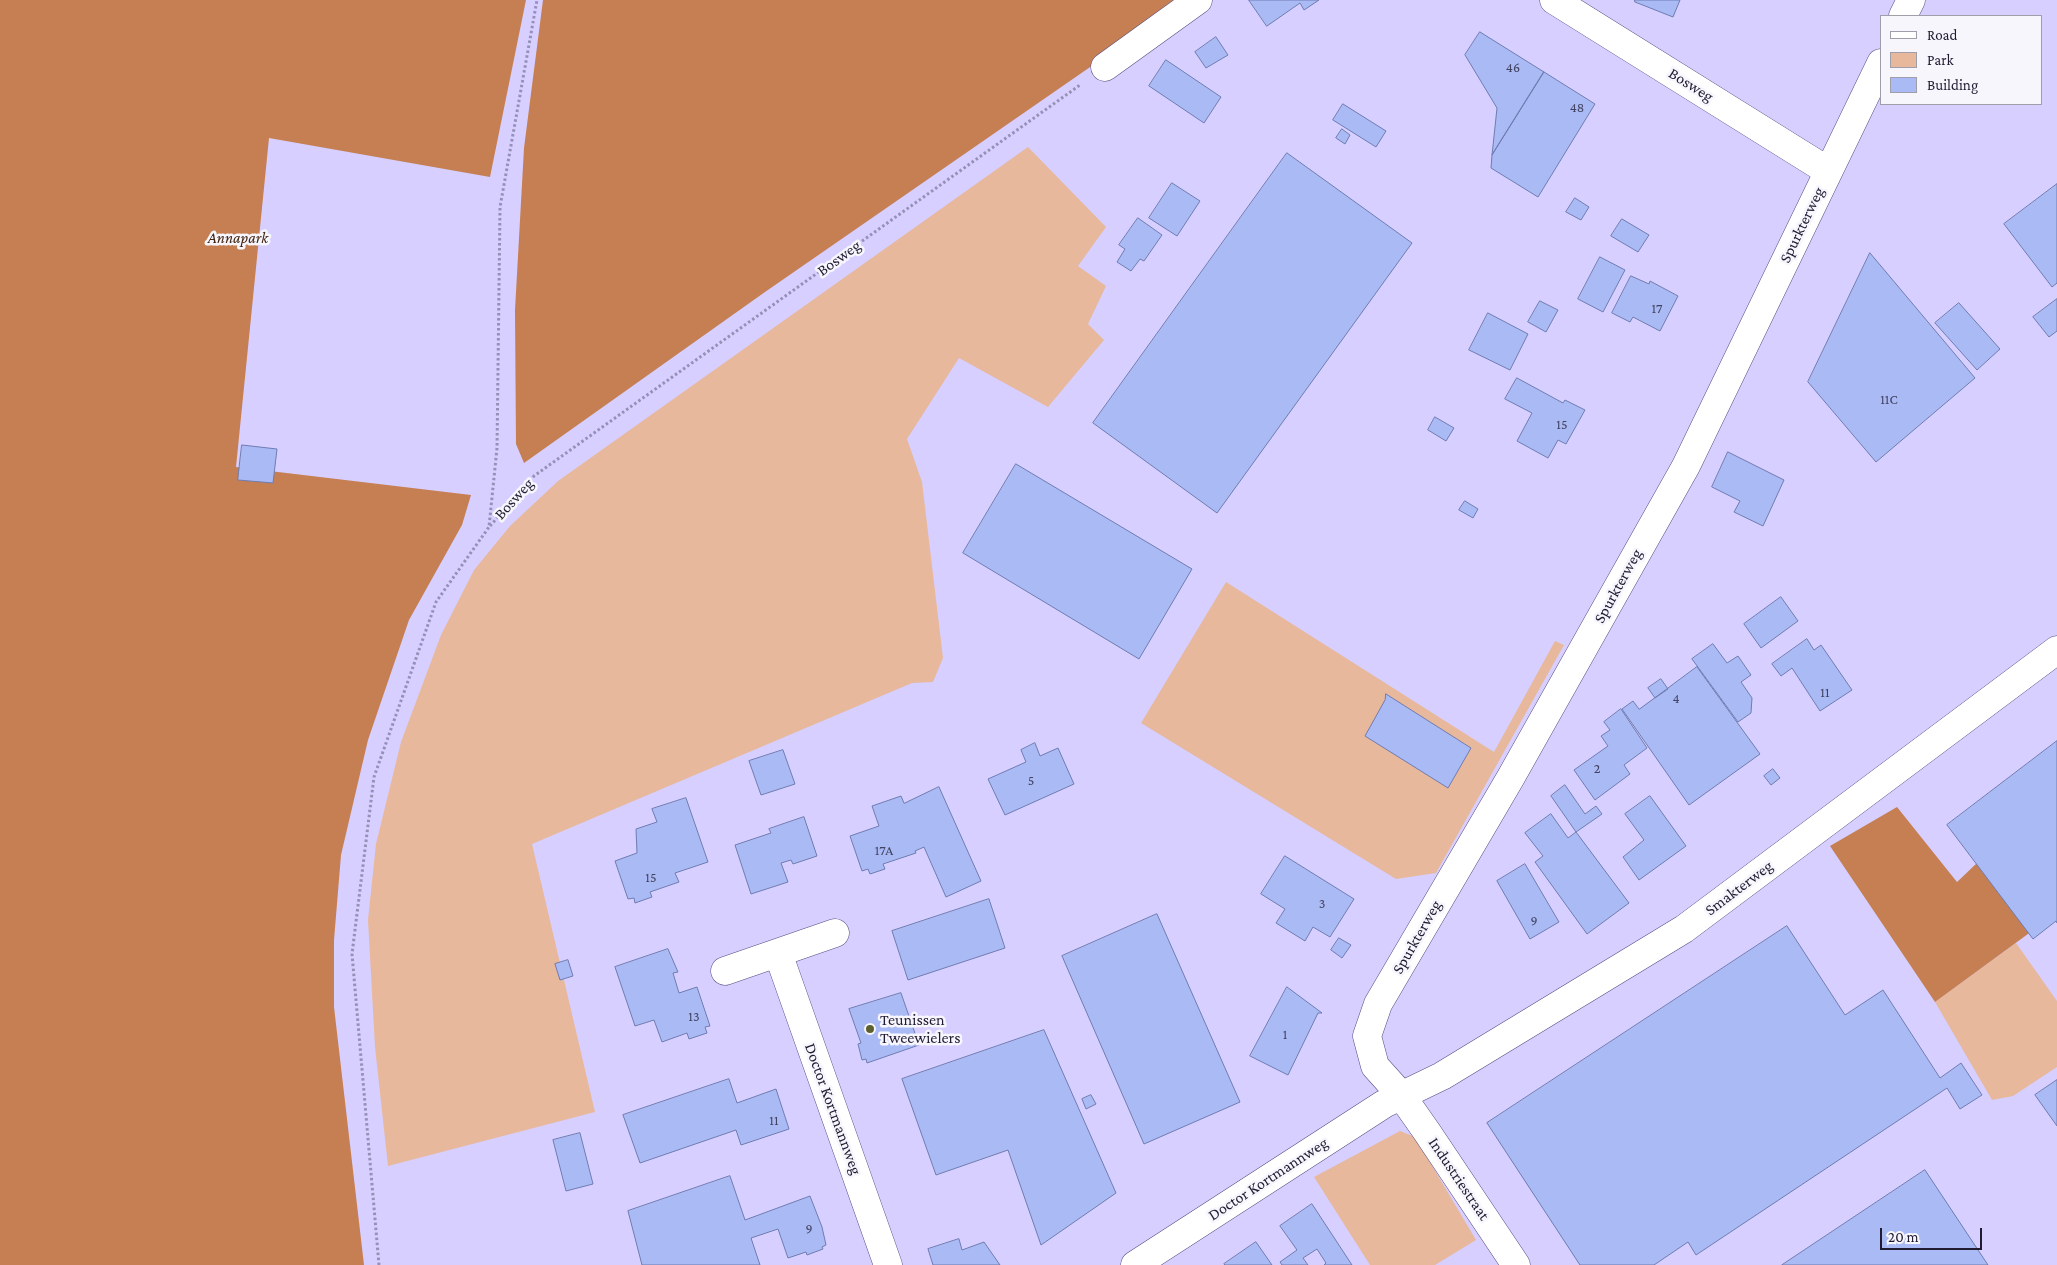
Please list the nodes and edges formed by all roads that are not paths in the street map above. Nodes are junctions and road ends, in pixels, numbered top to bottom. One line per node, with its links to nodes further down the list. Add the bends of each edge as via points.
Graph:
1 (1198, 0): 6 (street)
2 (1554, 0): 7 (street, Bosweg)
3 (1912, 0): 4 (street)
4 (1904, 15)
5 (1880, 65): 7 (street, Spurkterweg)
6 (1105, 67)
7 (1828, 171): 12 (street, Spurkterweg, via 1686,466 1511,777 1378,1004 1367,1036 1374,1066)
8 (2057, 650): 12 (street, Smakterweg, via 1684,929 1442,1076)
9 (834, 933): 10 (street)
10 (778, 953): 11 (street); 13 (street, Doctor Kortmannweg)
11 (725, 971)
12 (1401, 1095): 14 (street, Doctor Kortmannweg); 15 (street, Industriestraat)
13 (888, 1265)
14 (1135, 1265)
15 (1516, 1265)

